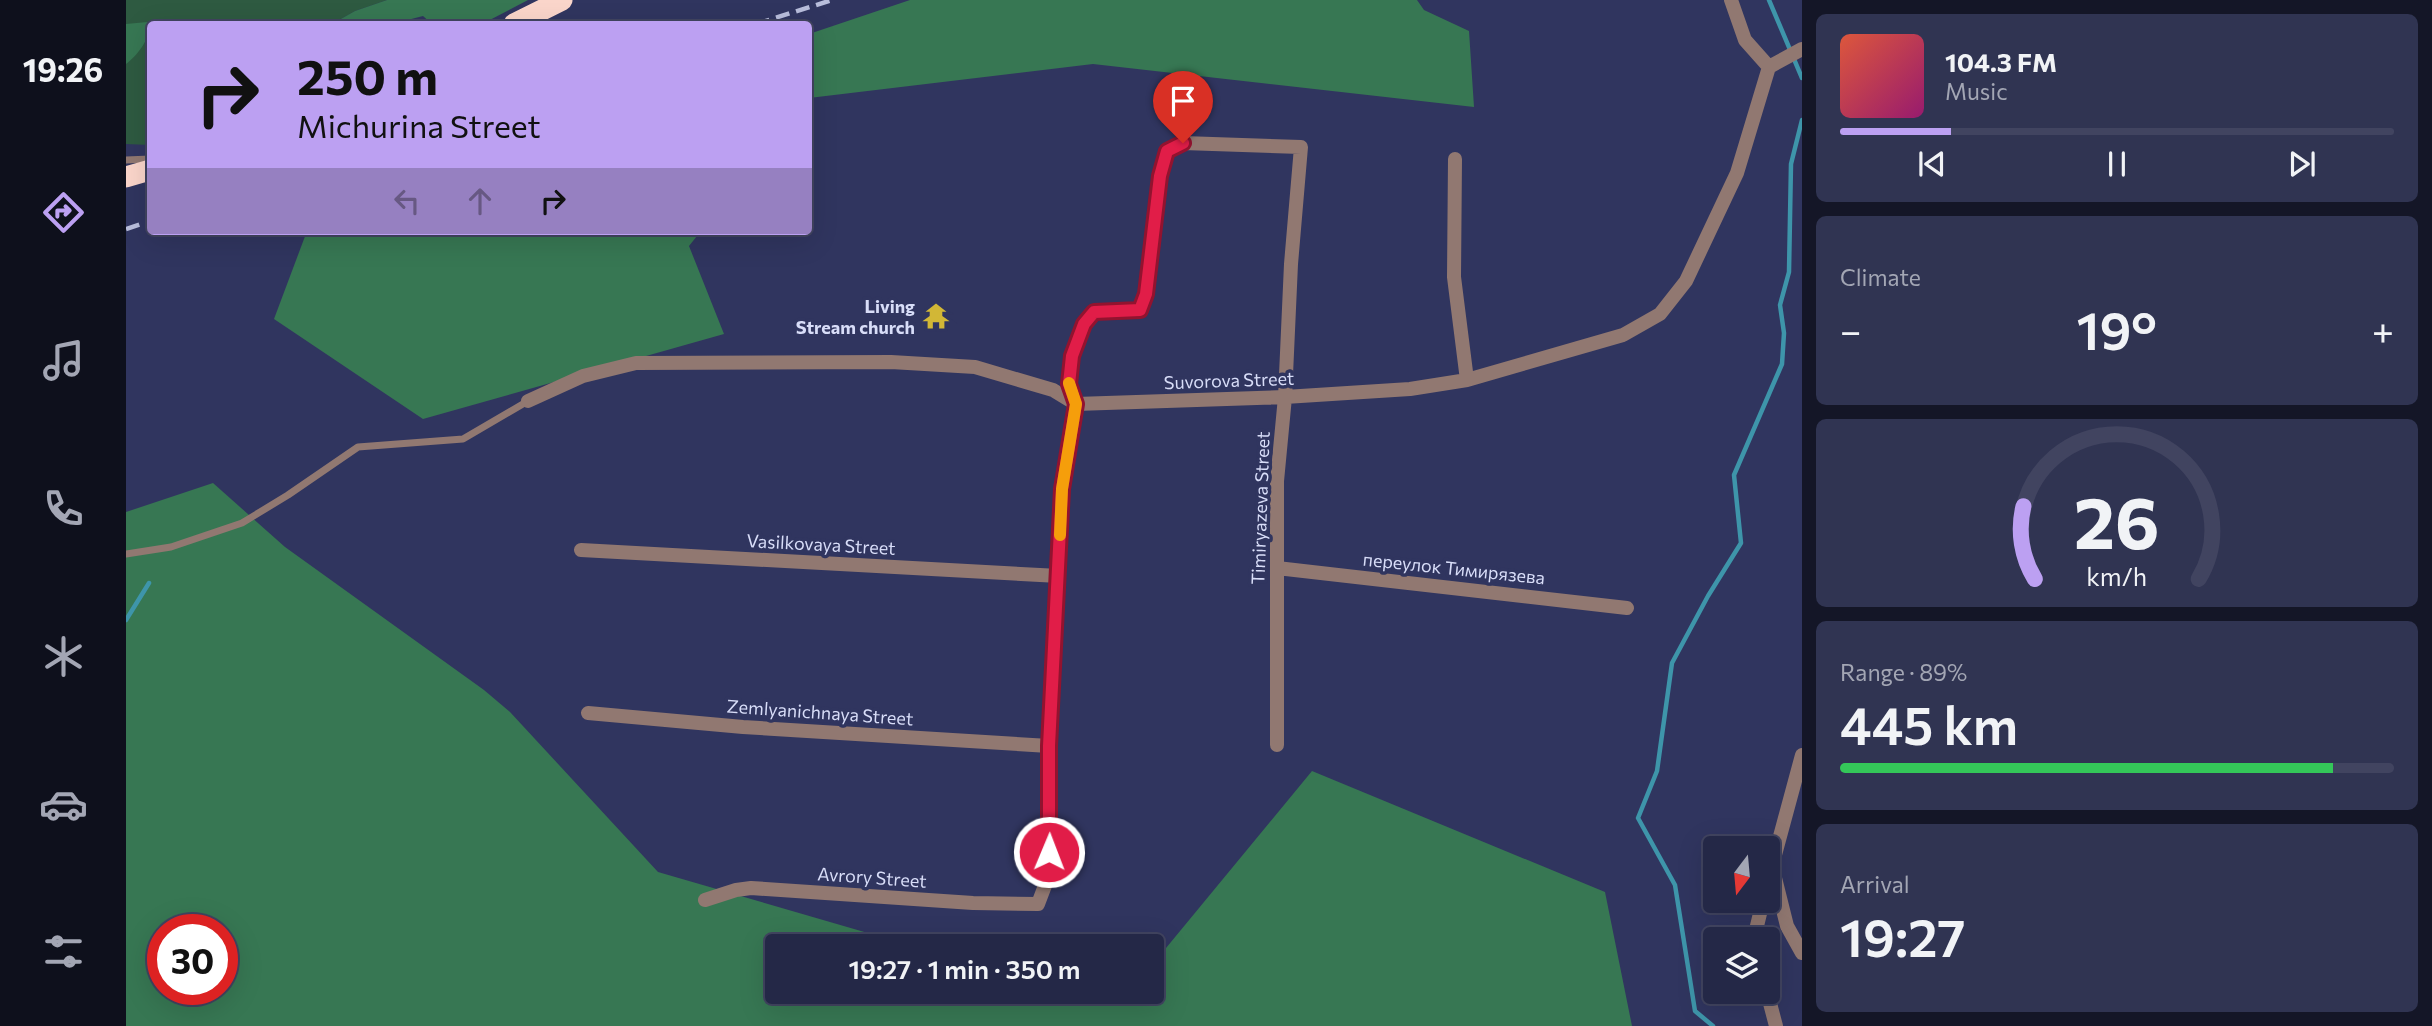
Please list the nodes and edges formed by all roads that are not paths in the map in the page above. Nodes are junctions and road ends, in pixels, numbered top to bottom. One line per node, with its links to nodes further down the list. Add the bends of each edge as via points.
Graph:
1 (562, 0): 3 (highway)
2 (1731, 0): 5 (street, via 1745,40)
3 (520, 21)
4 (1802, 49): 5 (street)
5 (1769, 67): 11 (street, Suvorova Street, via 1737,173 1686,281 1660,314 1623,335)
6 (147, 159): 8 (lane)
7 (1455, 159): 11 (street, via 1454,276)
8 (126, 160)
9 (147, 171): 10 (highway)
10 (126, 177)
11 (1466, 380): 12 (street, Suvorova Street, via 1410,389)
12 (1285, 397): 14 (street, Suvorova Street); 14 (street, Timiryazeva Street, via 1301,146 1183,143 1167,151 1160,176 1146,294 1140,310 1094,312 1084,324 1072,356 1069,384); 17 (street, Timiryazeva Street, via 1277,481)
13 (528, 401): 14 (street, Suvorova Street, via 583,376 636,363 891,362 975,367 1053,390); 16 (lane, via 463,439 358,447 242,523 171,547)
14 (1076, 404): 18 (street, via 1062,489)
15 (581, 550): 18 (street, Vasilkovaya Street)
16 (126, 554)
17 (1277, 568): 19 (street, переулок Тимирязева); 22 (street, Timiryazeva Street)
18 (1059, 576): 21 (street)
19 (1627, 607)
20 (587, 713): 21 (street, Zemlyanichnaya Street)
21 (1049, 746): 26 (street, Avrory Street, via 1049,875 1038,904 751,888)
22 (1277, 746)
23 (1802, 755): 24 (street)
24 (1780, 836)
25 (1780, 898): 27 (street, via 1787,926)
26 (705, 900)
27 (1802, 953)
28 (1770, 1004): 29 (street)
29 (1775, 1025)

